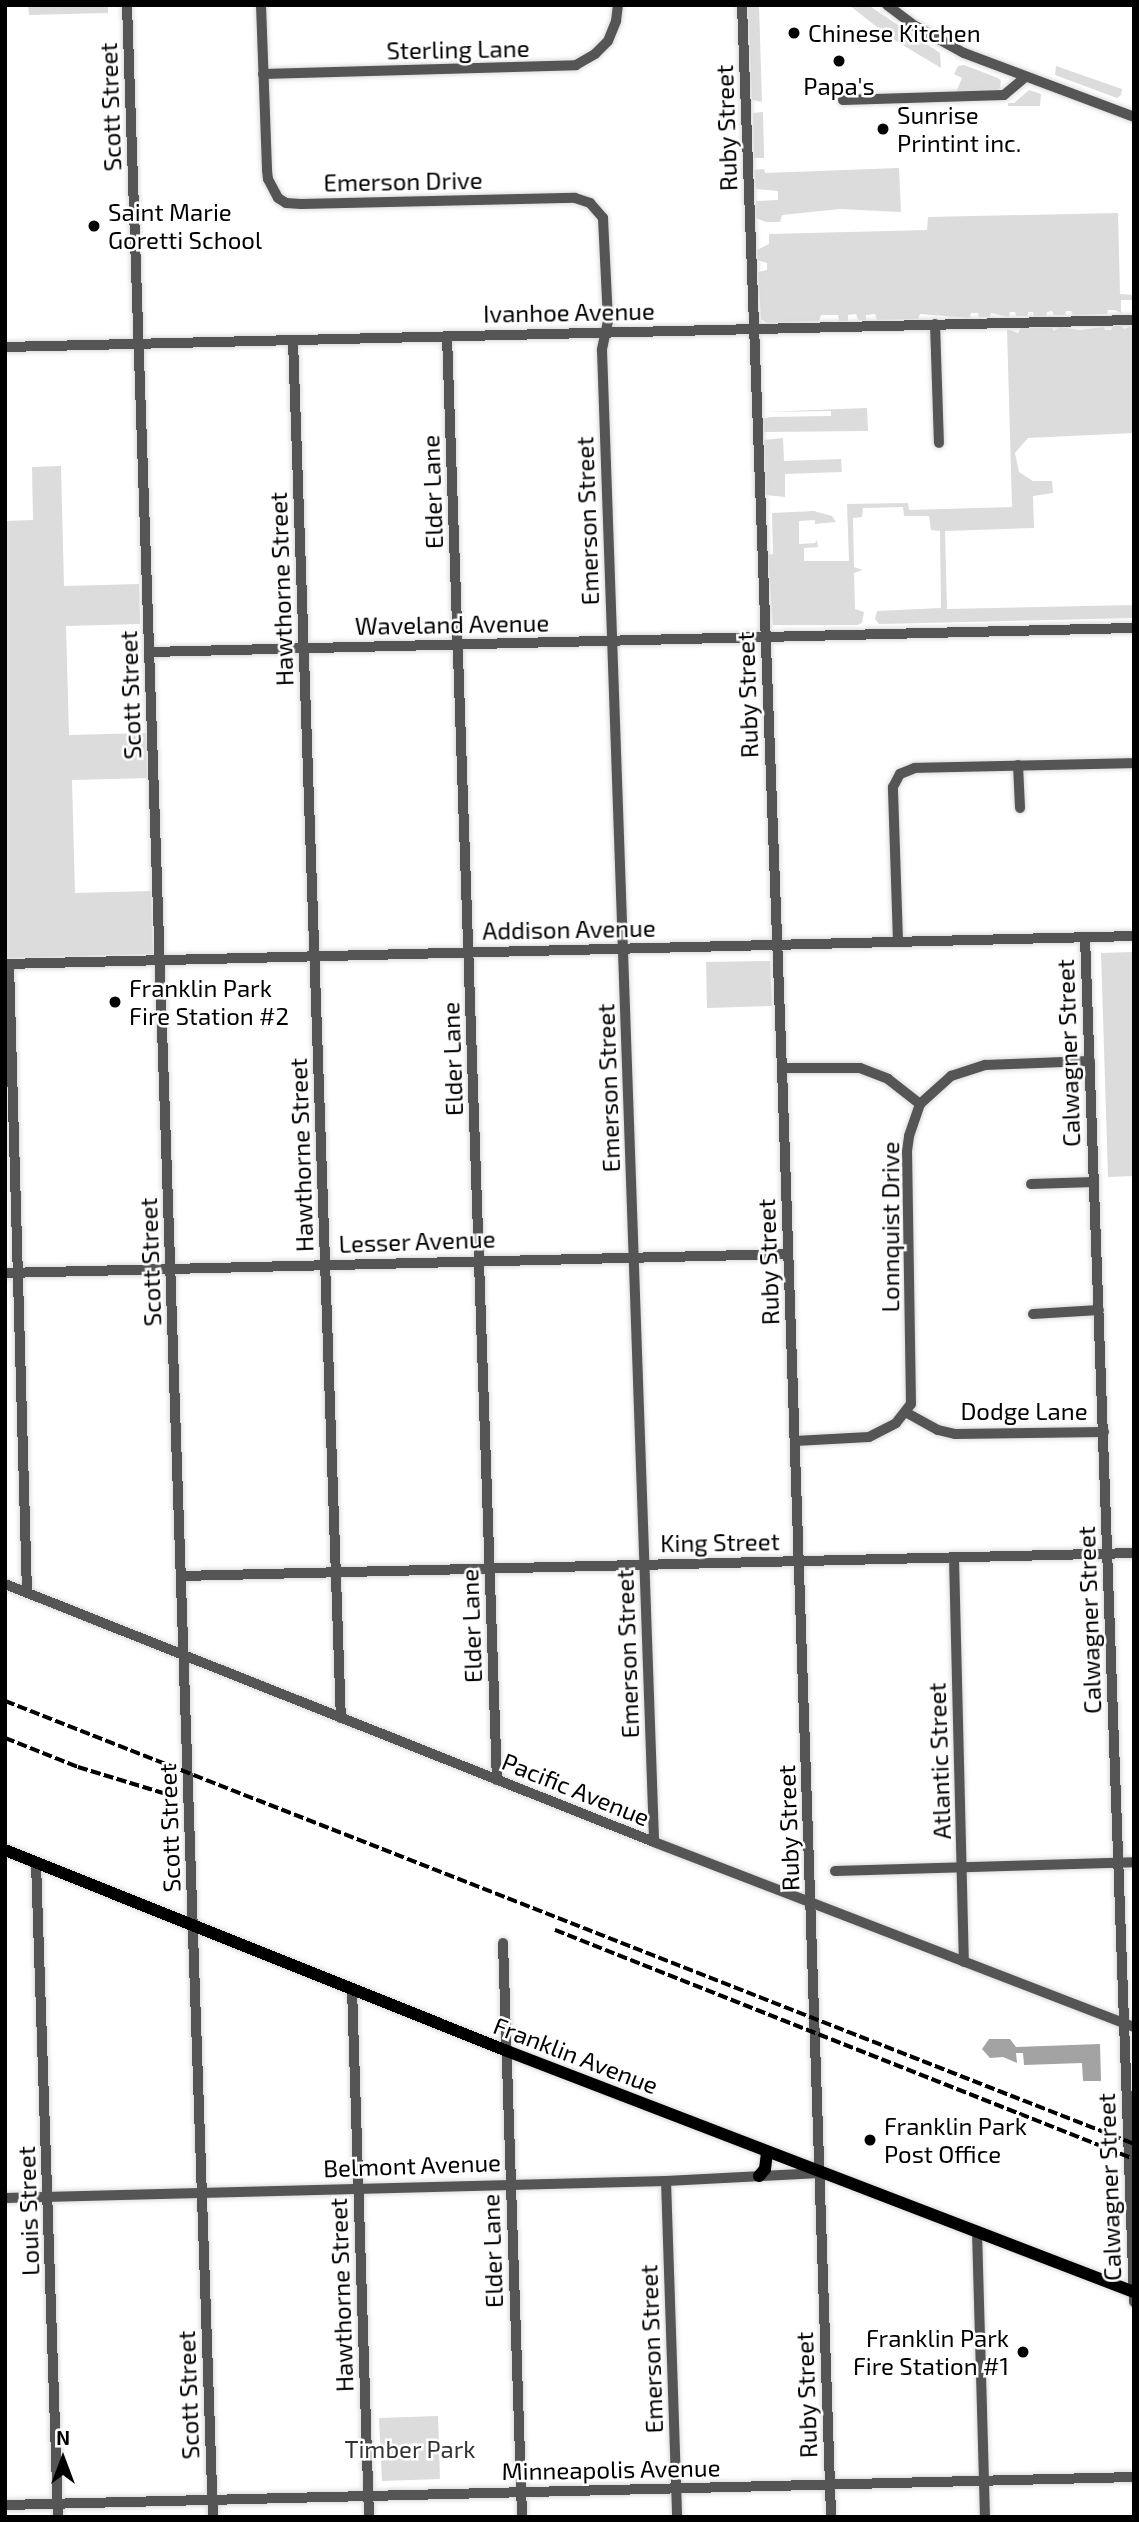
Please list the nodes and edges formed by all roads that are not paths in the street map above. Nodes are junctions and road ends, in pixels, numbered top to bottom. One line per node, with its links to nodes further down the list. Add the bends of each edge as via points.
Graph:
1 (127, 5): 16 (street, Scott Street)
2 (261, 5): 6 (street, Emerson Drive)
3 (618, 5): 6 (street, Sterling Lane, via 608,41 576,65)
4 (742, 5): 12 (street, Ruby Street)
5 (887, 5): 7 (street, via 938,40)
6 (263, 74): 13 (street, Emerson Drive, via 268,179 286,203 575,198 590,203 603,218)
7 (1024, 78): 8 (street, via 1004,95); 9 (street)
8 (843, 100)
9 (1134, 117)
10 (1134, 320): 11 (street, Ivanhoe Avenue)
11 (935, 324): 12 (street, Ivanhoe Avenue); 18 (street)
12 (754, 329): 13 (street, Ivanhoe Avenue); 20 (street, Ruby Street)
13 (605, 332): 14 (street, Ivanhoe Avenue); 21 (street, Emerson Street)
14 (447, 336): 15 (street, Ivanhoe Avenue); 22 (street, Elder Lane)
15 (293, 340): 16 (street, Ivanhoe Avenue); 23 (street, Hawthorne Street)
16 (139, 343): 17 (street, Ivanhoe Avenue); 24 (street, Scott Street)
17 (5, 347)
18 (939, 443)
19 (1134, 628): 20 (street, Waveland Avenue)
20 (766, 637): 21 (street, Waveland Avenue); 31 (street, Ruby Street)
21 (612, 641): 22 (street, Waveland Avenue); 32 (street, Emerson Street)
22 (458, 644): 23 (street, Waveland Avenue); 33 (street, Elder Lane)
23 (304, 649): 24 (street, Waveland Avenue); 34 (street, Hawthorne Street)
24 (150, 652): 35 (street, Scott Street)
25 (1134, 763): 26 (street)
26 (1018, 765): 27 (street); 30 (street, via 915,768 895,780)
27 (1020, 808)
28 (1134, 936): 29 (street, Addison Avenue)
29 (1085, 937): 30 (street, Addison Avenue); 37 (street, Calwagner Street)
30 (898, 941): 31 (street, Addison Avenue)
31 (778, 945): 32 (street, Addison Avenue); 38 (street, Ruby Street)
32 (625, 949): 33 (street, Addison Avenue); 43 (street, Emerson Street)
33 (470, 952): 34 (street, Addison Avenue); 44 (street, Elder Lane)
34 (316, 956): 35 (street, Addison Avenue); 45 (street, Hawthorne Street)
35 (160, 960): 36 (street, Addison Avenue); 46 (street, Scott Street)
36 (7, 964): 48 (street)
37 (1090, 1061): 39 (street, Lonnquist Drive, via 985,1065 951,1076); 40 (street, Calwagner Street)
38 (782, 1068): 39 (street, via 860,1068 888,1079); 42 (street, Ruby Street)
39 (920, 1104): 51 (street, Lonnquist Drive, via 907,1152 913,1392)
40 (1094, 1182): 41 (street); 49 (street, Calwagner Street)
41 (1031, 1185)
42 (788, 1254): 43 (street, Lesser Avenue); 53 (street, Ruby Street)
43 (635, 1256): 44 (street, Lesser Avenue); 58 (street, Emerson Street)
44 (480, 1260): 45 (street, Lesser Avenue); 59 (street, Elder Lane)
45 (325, 1264): 46 (street, Lesser Avenue); 60 (street, Hawthorne Street)
46 (171, 1269): 48 (street, Lesser Avenue); 61 (street, Scott Street)
47 (5, 1273): 48 (street, Lesser Avenue)
48 (18, 1273): 63 (street)
49 (1098, 1310): 50 (street); 52 (street, Calwagner Street)
50 (1033, 1314)
51 (906, 1413): 52 (street, Dodge Lane, via 955,1434); 53 (street, via 869,1437)
52 (1104, 1432): 54 (street, Calwagner Street)
53 (795, 1441): 57 (street, Ruby Street)
54 (1108, 1553): 55 (street, King Street); 56 (street, King Street); 71 (street, Calwagner Street)
55 (1134, 1553)
56 (954, 1558): 57 (street, King Street); 72 (street, Atlantic Street)
57 (798, 1561): 58 (street, King Street); 74 (street, Ruby Street)
58 (645, 1565): 59 (street, King Street); 67 (street, Emerson Street)
59 (490, 1569): 60 (street, King Street); 66 (street, Elder Lane)
60 (336, 1572): 61 (street, King Street); 65 (street, Hawthorne Street)
61 (181, 1576): 64 (street, Scott Street)
62 (5, 1584): 63 (street, Pacific Avenue)
63 (27, 1592): 64 (street, Pacific Avenue)
64 (184, 1656): 65 (street, Pacific Avenue); 75 (street, Scott Street)
65 (341, 1718): 66 (street, Pacific Avenue)
66 (497, 1780): 67 (street, Pacific Avenue)
67 (654, 1842): 74 (street, Pacific Avenue)
68 (5, 1850): 70 (main road, Franklin Avenue)
69 (1134, 1862): 71 (street)
70 (36, 1863): 75 (main road, Franklin Avenue); 88 (street, Louis Street)
71 (1118, 1863): 72 (street); 79 (street, Calwagner Street)
72 (963, 1867): 73 (street); 77 (street, Atlantic Street)
73 (835, 1871)
74 (811, 1901): 77 (street, Pacific Avenue); 82 (street, Ruby Street)
75 (194, 1927): 78 (main road, Franklin Avenue); 87 (street, Scott Street)
76 (503, 1943): 80 (street, Elder Lane)
77 (964, 1962): 79 (street, Pacific Avenue)
78 (352, 1988): 80 (main road, Franklin Avenue); 86 (street, Hawthorne Street)
79 (1129, 2025): 91 (street, Calwagner Street)
80 (507, 2051): 81 (main road, Franklin Avenue); 85 (street, Elder Lane)
81 (767, 2152): 82 (main road, Franklin Avenue); 83 (main road)
82 (821, 2173): 83 (street, Belmont Avenue); 90 (main road, Franklin Avenue); 95 (street, Ruby Street)
83 (759, 2176): 84 (street, Belmont Avenue)
84 (666, 2181): 85 (street, Belmont Avenue); 96 (street, Emerson Street)
85 (511, 2183): 86 (street, Belmont Avenue); 97 (street, Elder Lane)
86 (358, 2188): 87 (street, Belmont Avenue); 98 (street, Hawthorne Street)
87 (202, 2193): 88 (street, Belmont Avenue); 99 (street, Scott Street)
88 (48, 2196): 89 (street, Belmont Avenue); 100 (street, Louis Street)
89 (5, 2197)
90 (977, 2231): 91 (main road, Franklin Avenue); 94 (street)
91 (1134, 2292): 92 (street, Calwagner Street)
92 (1134, 2302)
93 (1134, 2477): 94 (street, Minneapolis Avenue)
94 (984, 2481): 95 (street, Minneapolis Avenue); 108 (street)
95 (830, 2485): 96 (street, Minneapolis Avenue); 107 (street, Ruby Street)
96 (676, 2488): 97 (street, Minneapolis Avenue); 106 (street, Emerson Street)
97 (521, 2492): 98 (street, Minneapolis Avenue); 105 (street, Elder Lane)
98 (369, 2496): 99 (street, Minneapolis Avenue); 104 (street, Hawthorne Street)
99 (212, 2500): 100 (street, Minneapolis Avenue); 103 (street, Scott Street)
100 (58, 2504): 101 (street, Minneapolis Avenue); 102 (street, Louis Street)
101 (5, 2505)
102 (58, 2517)
103 (213, 2517)
104 (369, 2517)
105 (522, 2517)
106 (677, 2517)
107 (831, 2517)
108 (985, 2517)

